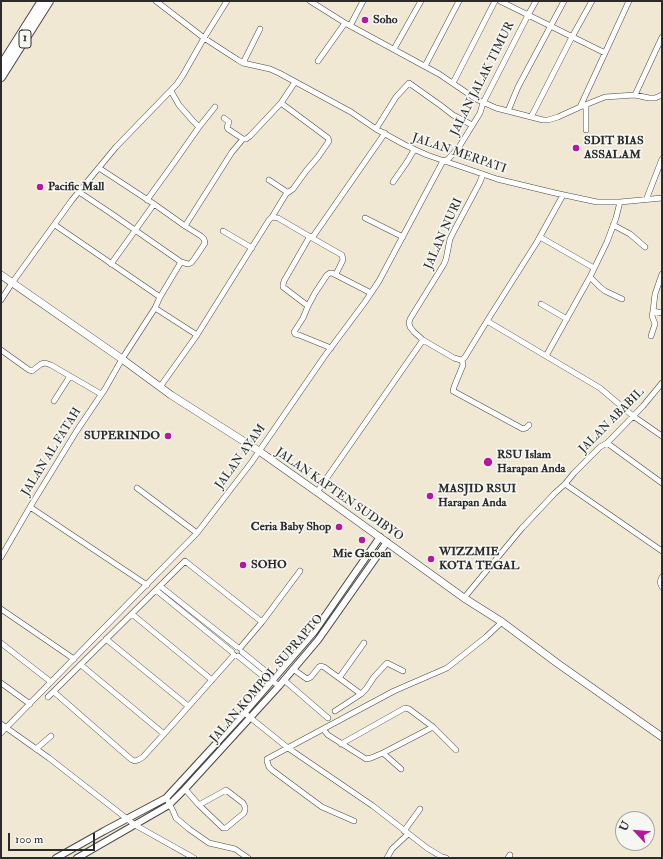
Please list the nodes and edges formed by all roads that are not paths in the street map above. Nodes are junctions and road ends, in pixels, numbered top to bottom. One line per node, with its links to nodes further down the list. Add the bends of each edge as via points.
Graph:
1 (42, 1): 26 (highway, 1)
2 (49, 1): 28 (highway, 1)
3 (156, 1): 21 (street, JALAN MERPATI)
4 (227, 1): 21 (street)
5 (310, 1): 16 (street)
6 (364, 1): 16 (street)
7 (421, 1): 22 (street)
8 (459, 1): 27 (street)
9 (495, 1): 30 (street)
10 (500, 1): 15 (street)
11 (536, 1): 15 (street, JALAN JALAK TIMUR)
12 (564, 1): 17 (street)
13 (592, 1): 19 (street)
14 (629, 1): 23 (street)
15 (528, 15): 17 (street); 35 (street, JALAN JALAK TIMUR)
16 (348, 24): 22 (street); 24 (street)
17 (550, 27): 19 (street); 39 (street)
18 (260, 29): 25 (street)
19 (572, 37): 23 (street); 40 (street)
20 (662, 37): 32 (street)
21 (204, 38): 25 (street, JALAN MERPATI); 31 (street, via 183,75)
22 (394, 49): 27 (street)
23 (605, 53): 38 (street)
24 (318, 61)
25 (243, 63): 29 (street, JALAN MERPATI, via 275,71)
26 (1, 66)
27 (425, 66): 30 (street)
28 (1, 77)
29 (295, 82): 34 (street); 44 (street, JALAN MERPATI)
30 (452, 83): 35 (street)
31 (170, 91): 43 (street); 51 (street)
32 (635, 95): 33 (street, via 649,98); 36 (street, via 605,98)
33 (662, 95)
34 (280, 103): 47 (street, via 250,136); 56 (street, via 329,140 293,189)
35 (483, 103): 39 (street); 42 (street, JALAN JALAK TIMUR)
36 (586, 105): 38 (street); 45 (street)
37 (215, 107): 43 (street)
38 (580, 107): 40 (street, via 548,120)
39 (508, 111): 40 (street)
40 (531, 117)
41 (224, 118): 47 (street, via 229,122 228,129)
42 (472, 125): 44 (street, via 409,83 396,97); 50 (street, JALAN JALAK TIMUR, via 459,147)
43 (199, 127): 59 (street)
44 (376, 128): 46 (street, JALAN MERPATI)
45 (586, 130)
46 (385, 133): 48 (street, JALAN MERPATI); 70 (street)
47 (243, 138): 67 (street)
48 (414, 150): 50 (street, JALAN MERPATI); 54 (street)
49 (662, 159): 60 (street)
50 (443, 161): 52 (street, JALAN MERPATI); 71 (street, JALAN AYAM)
51 (99, 168): 55 (street); 59 (street)
52 (483, 174): 57 (street, JALAN MERPATI); 96 (street, JALAN NURI, via 450,239 444,264 410,319 410,327)
53 (269, 180): 56 (street)
54 (393, 182)
55 (79, 192): 65 (street); 68 (street)
56 (287, 192): 63 (street)
57 (563, 195): 61 (street, JALAN MERPATI, via 597,202); 72 (street)
58 (662, 198): 60 (street, JALAN MERPATI)
59 (147, 200): 62 (street)
60 (646, 200): 61 (street, JALAN MERPATI)
61 (620, 202): 66 (street)
62 (154, 204): 67 (street); 68 (street)
63 (272, 218): 70 (street, via 278,218); 74 (street)
64 (365, 218): 71 (street)
65 (55, 225): 76 (street); 82 (street)
66 (613, 225): 73 (street, via 630,234); 77 (street)
67 (185, 226): 75 (street, via 201,236 205,244 191,263)
68 (135, 230): 75 (street); 76 (street)
69 (223, 231): 74 (street)
70 (311, 237): 78 (street, via 342,255 343,260); 88 (street, via 283,285)
71 (403, 237): 83 (street, JALAN AYAM)
72 (540, 237): 77 (street); 93 (street)
73 (645, 247)
74 (252, 248): 94 (street)
75 (181, 262): 84 (street, JALAN AL FATAH)
76 (111, 264): 84 (street)
77 (594, 268): 81 (street)
78 (336, 274): 83 (street); 88 (street, via 327,275)
79 (662, 274): 90 (street, via 655,294)
80 (1, 275): 82 (main road, JALAN KAPTEN SUDIBYO)
81 (590, 277): 85 (street, via 605,291); 92 (street)
82 (12, 283): 86 (street); 100 (main road, JALAN KAPTEN SUDIBYO)
83 (371, 293): 97 (street, JALAN AYAM)
84 (160, 297): 89 (street, JALAN AL FATAH)
85 (622, 299)
86 (1, 300)
87 (541, 304): 92 (street)
88 (308, 306): 97 (street, via 295,334)
89 (155, 308): 94 (street); 100 (street, JALAN AL FATAH)
90 (653, 311): 91 (street); 95 (street, via 655,324)
91 (662, 313)
92 (567, 319): 99 (street)
93 (487, 321): 99 (street); 101 (street)
94 (198, 335): 104 (street)
95 (651, 336)
96 (423, 340): 101 (street, JALAN NURI); 115 (street)
97 (331, 348): 111 (street, JALAN AYAM)
98 (1, 350): 102 (street, via 28,370 32,371 45,363)
99 (546, 356): 107 (street, via 600,388)
100 (122, 359): 104 (main road, JALAN KAPTEN SUDIBYO); 105 (street, JALAN AL FATAH)
101 (462, 360): 108 (street, via 463,365 453,392 523,429)
102 (70, 376): 105 (street); 106 (street)
103 (662, 383): 107 (street, JALAN ABABIL)
104 (160, 387): 111 (main road, JALAN KAPTEN SUDIBYO)
105 (101, 394): 116 (street, JALAN AL FATAH)
106 (54, 401)
107 (633, 416): 109 (street); 110 (street, JALAN ABABIL)
108 (529, 425)
109 (662, 436)
110 (607, 442): 112 (street, JALAN ABABIL); 113 (street)
111 (259, 451): 115 (main road, JALAN KAPTEN SUDIBYO); 117 (street, JALAN AYAM)
112 (565, 484): 120 (street); 128 (street, JALAN ABABIL, via 522,528)
113 (662, 484)
114 (137, 488): 117 (street)
115 (317, 492): 118 (main road, JALAN KAPTEN SUDIBYO)
116 (30, 507): 121 (street, JALAN AL FATAH); 124 (street)
117 (197, 533): 124 (street, JALAN AYAM)
118 (380, 537): 119 (main road, JALAN KAPTEN SUDIBYO); 127 (street, JALAN KOMPOL SUPRAPTO)
119 (388, 542): 128 (main road, JALAN KAPTEN SUDIBYO); 129 (street, JALAN KOMPOL SUPRAPTO)
120 (662, 551)
121 (1, 557)
122 (300, 571): 133 (street)
123 (662, 577): 125 (street)
124 (147, 585): 143 (street, JALAN AYAM)
125 (662, 587)
126 (158, 588): 131 (street); 132 (street); 133 (street, via 185,561)
127 (339, 595): 129 (street); 150 (street, JALAN KOMPOL SUPRAPTO, via 314,632)
128 (464, 598): 134 (main road, JALAN KAPTEN SUDIBYO)
129 (346, 600): 147 (street, JALAN KOMPOL SUPRAPTO, via 318,640)
130 (1, 610): 143 (street)
131 (187, 611): 135 (street); 136 (street)
132 (132, 614): 138 (street); 151 (street)
133 (262, 622): 142 (street)
134 (502, 622): 168 (street, via 447,668 394,691); 172 (main road, JALAN KAPTEN SUDIBYO)
135 (208, 624): 136 (street); 137 (street)
136 (204, 629): 139 (street)
137 (224, 637): 139 (street); 142 (street)
138 (106, 639): 145 (street); 160 (street)
139 (220, 642): 142 (street)
140 (364, 643): 149 (street)
141 (1, 644): 153 (street)
142 (237, 652): 144 (street); 146 (street); 151 (street)
143 (72, 657): 153 (street, JALAN AYAM)
144 (256, 663): 146 (street); 150 (street, via 269,674)
145 (81, 664): 156 (street); 170 (street)
146 (252, 668): 150 (street)
147 (293, 669): 149 (street, via 307,679 321,666); 152 (street, JALAN KOMPOL SUPRAPTO)
148 (403, 671): 157 (street, via 387,663)
149 (339, 678): 157 (street)
150 (270, 679): 155 (street); 162 (street, JALAN KOMPOL SUPRAPTO)
151 (212, 680): 160 (street)
152 (284, 680): 155 (street, JALAN KOMPOL SUPRAPTO); 164 (street)
153 (52, 682): 159 (street, JALAN AYAM)
154 (1, 683): 159 (street)
155 (279, 686): 163 (street, JALAN KOMPOL SUPRAPTO)
156 (54, 692): 158 (street); 170 (street, via 132,760 143,757)
157 (361, 694): 161 (street)
158 (48, 697)
159 (30, 704): 167 (street, JALAN AYAM)
160 (188, 706): 170 (street)
161 (335, 711)
162 (245, 712): 163 (street); 180 (street, JALAN KOMPOL SUPRAPTO)
163 (250, 717): 174 (street); 179 (street, JALAN KOMPOL SUPRAPTO)
164 (328, 718)
165 (1, 724): 167 (street)
166 (433, 727): 173 (street, via 405,708); 176 (street); 177 (street)
167 (6, 728): 169 (street, JALAN AYAM); 175 (street)
168 (325, 731): 173 (street); 174 (street)
169 (1, 733)
170 (164, 734)
171 (51, 736): 175 (street)
172 (662, 737)
173 (341, 744): 177 (street, via 366,759)
174 (288, 748): 185 (street, via 268,758 269,767 322,807); 187 (street, via 373,806)
175 (36, 749): 184 (street)
176 (456, 750)
177 (383, 753): 178 (street)
178 (401, 769)
179 (185, 789): 181 (street, JALAN KOMPOL SUPRAPTO); 182 (street)
180 (166, 798): 181 (street); 184 (street, JALAN KOMPOL SUPRAPTO)
181 (170, 805): 186 (street, JALAN KOMPOL SUPRAPTO); 191 (street, via 176,818 209,843 235,849)
182 (199, 805): 182 (street, via 224,828 245,810 243,803 226,790)
183 (420, 809): 187 (street)
184 (128, 818): 186 (street); 188 (street, JALAN KOMPOL SUPRAPTO)
185 (354, 821)
186 (135, 825): 189 (street, JALAN KOMPOL SUPRAPTO); 190 (street)
187 (406, 832): 192 (street); 193 (street)
188 (56, 858)
189 (77, 858)
190 (194, 858)
191 (248, 858)
192 (387, 858)
193 (445, 858)

